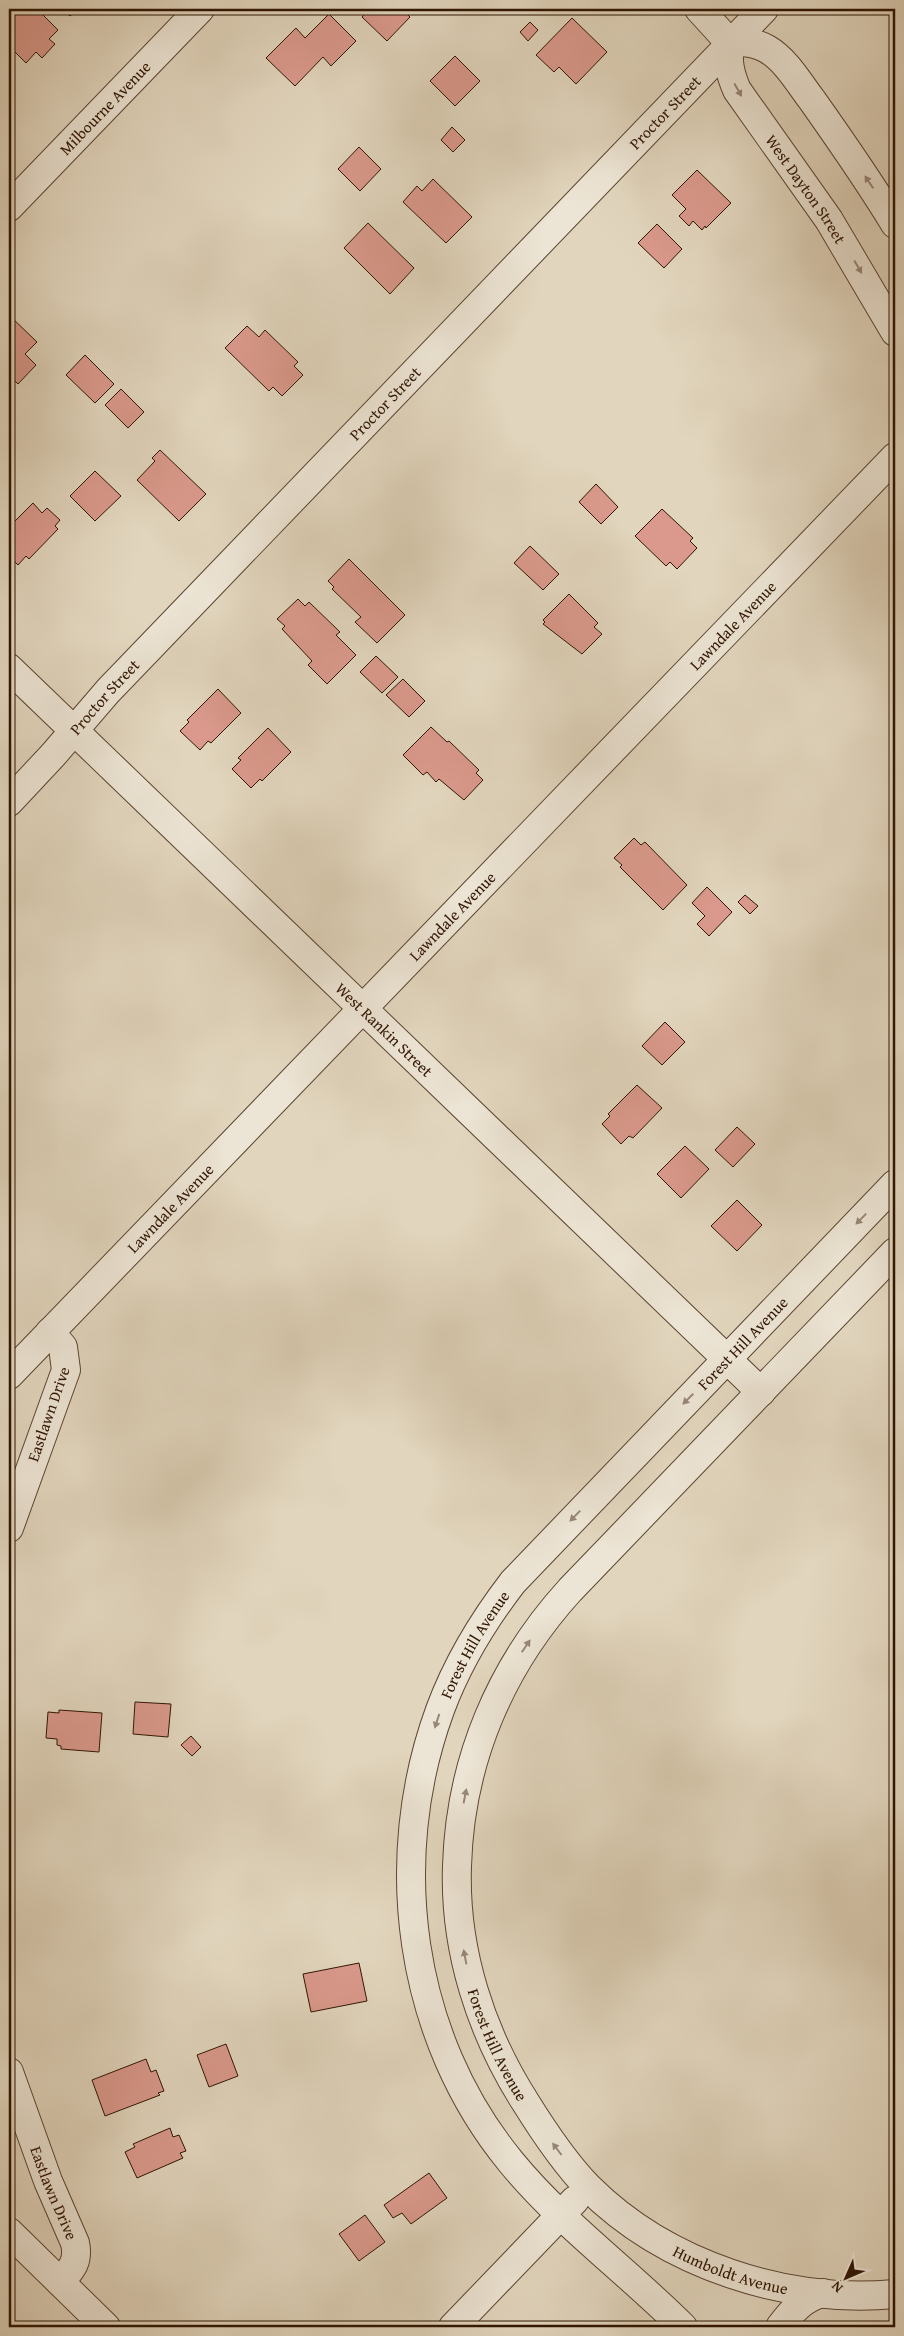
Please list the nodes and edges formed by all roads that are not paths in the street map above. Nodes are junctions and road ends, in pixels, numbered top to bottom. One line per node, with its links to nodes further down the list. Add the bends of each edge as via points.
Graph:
1 (200, 9): 5 (street, Milbourne Avenue)
2 (699, 9): 4 (street)
3 (764, 9): 4 (street, Proctor Street)
4 (730, 43): 6 (street, one-way to 4, via 850,154 777,56 758,44); 7 (street, West Dayton Street, one-way to 7, via 729,68 737,90 829,220); 10 (street, Proctor Street)
5 (9, 207)
6 (895, 224)
7 (895, 332)
8 (895, 457): 12 (street, Lawndale Avenue)
9 (9, 668): 10 (street, West Rankin Street)
10 (74, 730): 11 (street, Proctor Street); 12 (street, West Rankin Street)
11 (9, 802)
12 (362, 1008): 15 (street, Lawndale Avenue); 16 (street, West Rankin Street)
13 (891, 1196): 16 (street, Forest Hill Avenue, one-way to 16)
14 (895, 1252): 18 (street, Forest Hill Avenue)
15 (50, 1332): 17 (street, Lawndale Avenue); 19 (street, Eastlawn Drive, via 63,1347 66,1370)
16 (726, 1359): 18 (street, West Rankin Street); 22 (street, Forest Hill Avenue, one-way to 22, via 530,1562 499,1600 469,1648 445,1698 426,1755 410,1870 418,1964 433,2020 456,2077 482,2122 510,2161)
17 (9, 1375)
18 (761, 1392): 21 (street, Forest Hill Avenue, one-way to 18, via 515,2087 473,1990 460,1929 456,1868 459,1829 471,1766 479,1739 504,1683 552,1610)
19 (9, 1528)
20 (9, 2072): 24 (street, Eastlawn Drive, via 77,2251 74,2266)
21 (588, 2187): 22 (street); 25 (street, Humboldt Avenue, via 643,2231 696,2260 767,2283)
22 (562, 2214): 28 (street); 29 (street, Forest Hill Avenue)
23 (9, 2232): 24 (street)
24 (60, 2282): 27 (street)
25 (822, 2292): 26 (street, Humboldt Avenue, via 863,2296); 30 (street, via 806,2298)
26 (895, 2294)
27 (106, 2327)
28 (453, 2327)
29 (683, 2327)
30 (780, 2327)

